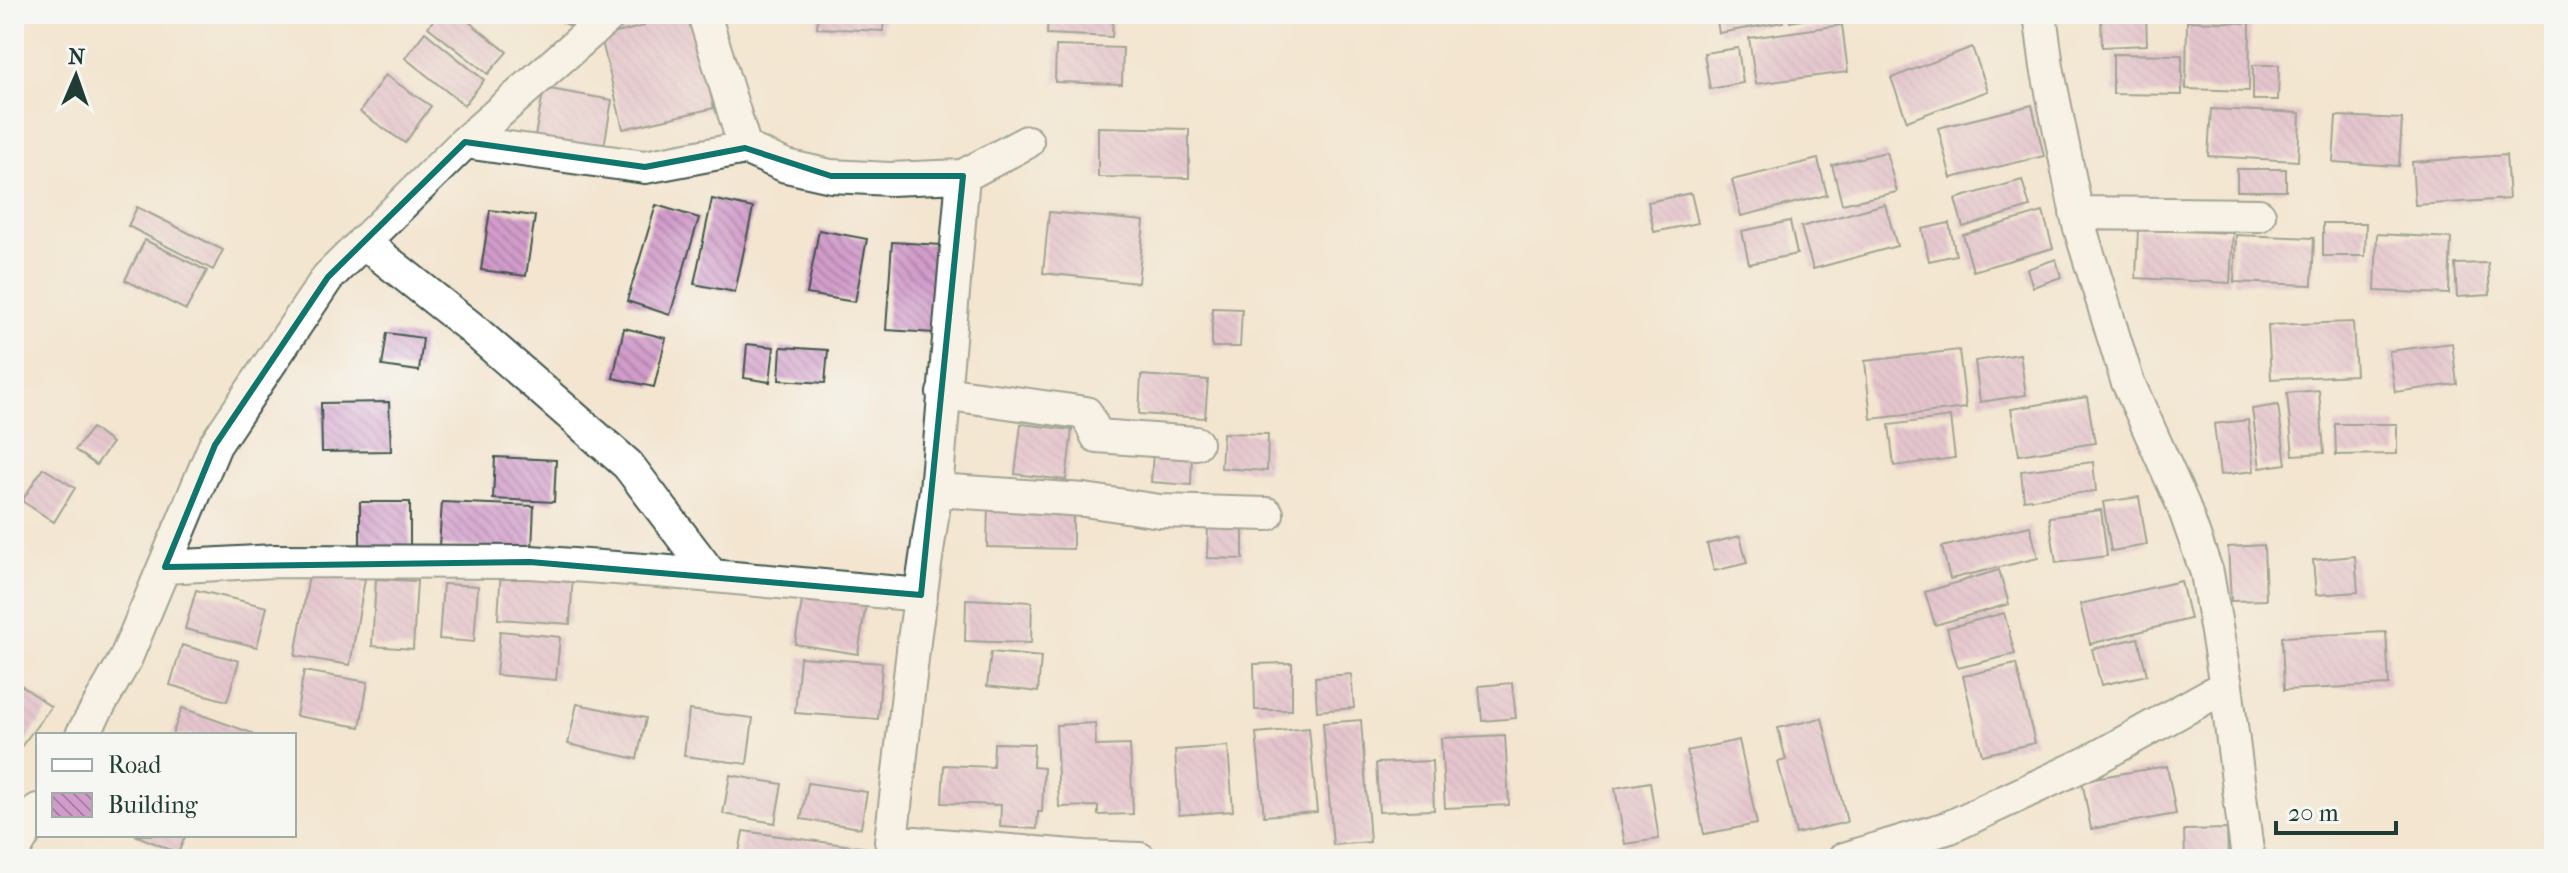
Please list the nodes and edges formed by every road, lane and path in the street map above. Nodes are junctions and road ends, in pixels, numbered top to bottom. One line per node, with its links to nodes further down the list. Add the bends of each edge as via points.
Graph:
1 (611, 14): 4 (street)
2 (704, 14): 6 (street)
3 (2040, 14): 8 (street)
4 (465, 142): 6 (street, via 645,167); 10 (street)
5 (1027, 142): 7 (street)
6 (745, 148): 7 (street, via 786,166 831,176)
7 (963, 176): 11 (street)
8 (2076, 213): 9 (street); 18 (street, via 2127,380 2207,573)
9 (2259, 215)
10 (363, 242): 15 (street, via 328,277 215,445); 16 (street, via 628,465)
11 (943, 393): 12 (street, via 1086,413 1097,436); 13 (street)
12 (1196, 443)
13 (936, 490): 14 (street, via 1160,511); 17 (street)
14 (1267, 514)
15 (165, 567): 16 (street, via 275,561 530,562); 19 (street, via 125,660)
16 (712, 576): 17 (street)
17 (921, 595): 21 (street)
18 (2226, 686): 24 (street, via 2087,763 1950,827); 25 (street)
19 (83, 733)
20 (36, 813): 22 (street)
21 (891, 850): 23 (street)
22 (14, 851)
23 (1140, 859)
24 (1844, 859)
25 (2248, 859)

